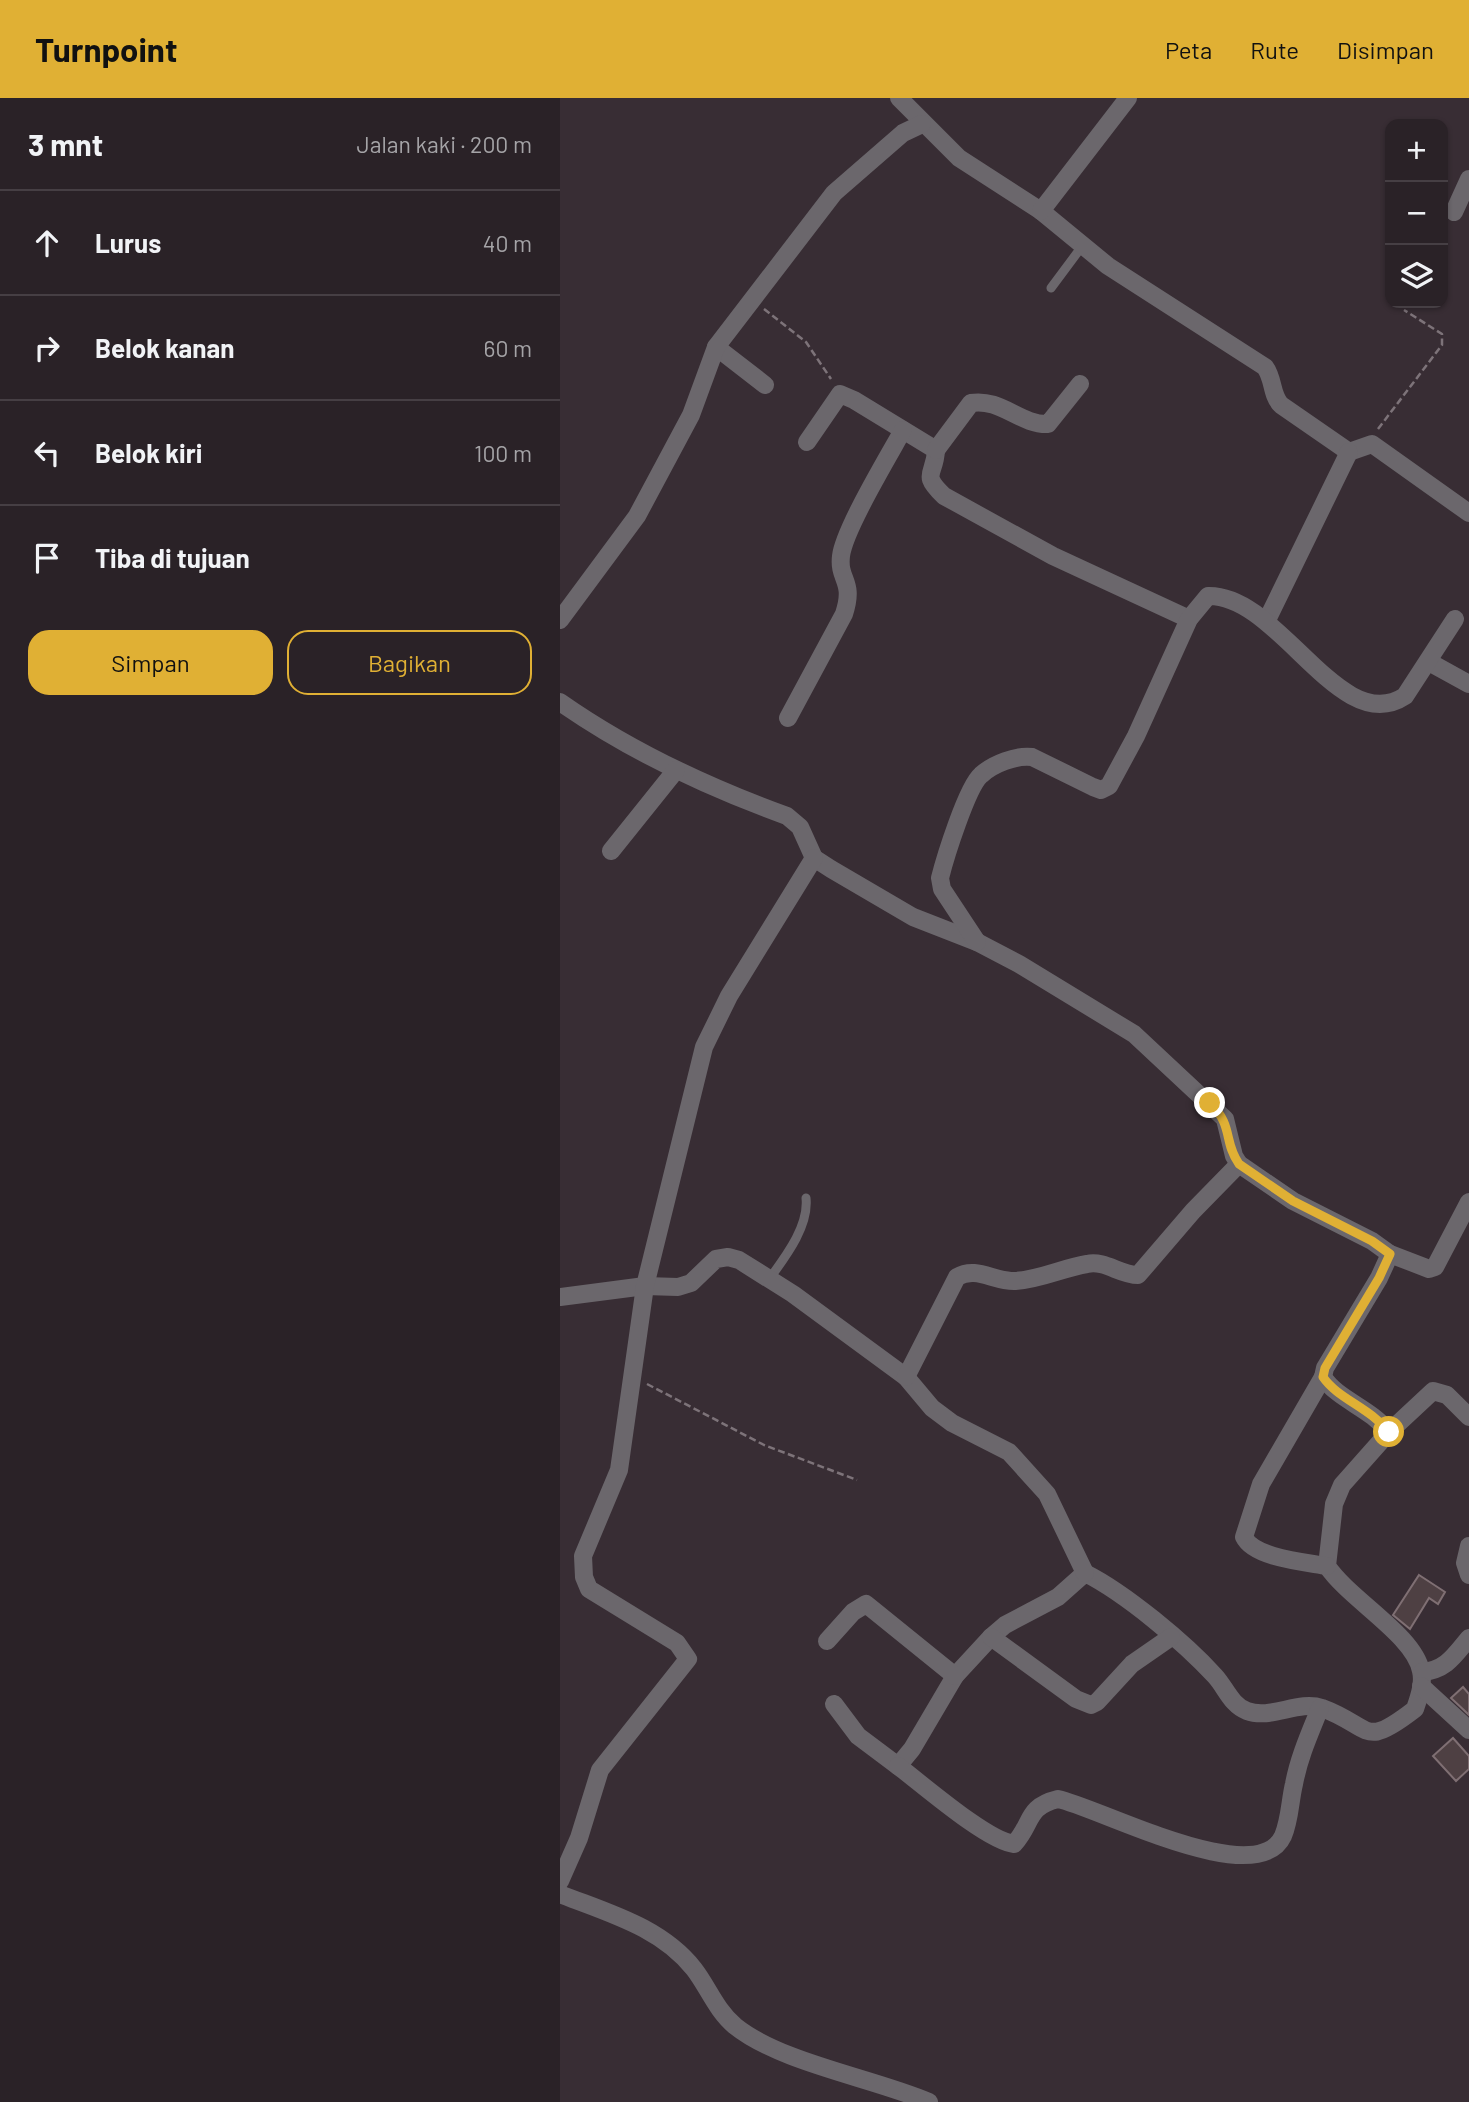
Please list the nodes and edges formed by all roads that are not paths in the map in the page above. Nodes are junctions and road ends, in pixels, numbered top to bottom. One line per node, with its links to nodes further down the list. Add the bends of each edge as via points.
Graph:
1 (900, 98): 3 (street)
2 (1128, 98): 5 (street)
3 (922, 124): 5 (street, via 959,158); 9 (street, via 903,133 834,193)
4 (1469, 179): 6 (street)
5 (1041, 211): 7 (street)
6 (1454, 212)
7 (1084, 243): 8 (lane); 15 (street, via 1108,266 1265,367 1280,405)
8 (1051, 288)
9 (716, 347): 11 (street); 19 (street, via 691,415 637,516)
10 (1080, 384): 14 (street, via 1048,424 1038,424 997,404 971,403)
11 (765, 385)
12 (903, 429): 13 (street, via 840,394); 14 (street); 24 (street, via 844,545 841,566 849,597 844,614)
13 (807, 442)
14 (936, 450): 17 (street, via 929,473 931,484 944,496 1053,556)
15 (1349, 452): 16 (street, via 1368,443); 20 (street)
16 (1469, 513)
17 (1189, 619): 20 (street, via 1208,596 1217,596); 28 (street, via 1109,786 1101,790 1021,756 980,775 940,878 942,889)
18 (1455, 619): 21 (street)
19 (560, 620)
20 (1267, 620): 21 (street, via 1339,689 1358,701 1394,703 1405,696)
21 (1430, 662): 22 (street)
22 (1469, 684)
23 (560, 702): 25 (street)
24 (788, 718)
25 (676, 770): 26 (street); 27 (street, via 795,821)
26 (611, 851)
27 (814, 858): 28 (street, via 913,917); 34 (street, via 704,1047)
28 (977, 942): 29 (street, via 1134,1034 1224,1119)
29 (1239, 1164): 32 (street, via 1293,1201); 36 (street, via 1138,1275 1088,1263 1032,1279 1011,1281 965,1272 957,1277)
30 (806, 1198): 33 (lane, via 801,1224)
31 (1469, 1202): 32 (street, via 1435,1267 1429,1269)
32 (1390, 1254): 37 (street)
33 (770, 1278): 34 (street, via 728,1257 716,1259 691,1283); 36 (street)
34 (645, 1286): 35 (street); 54 (street, via 619,1470 586,1542 584,1577 600,1598 677,1643 688,1660 600,1770)
35 (560, 1297)
36 (906, 1377): 42 (street, via 932,1408 1009,1452 1031,1473 1047,1494)
37 (1323, 1377): 39 (street, via 1329,1387 1374,1415); 41 (street, via 1261,1484 1244,1537 1250,1546 1284,1559)
38 (1469, 1417): 39 (street, via 1447,1395 1433,1391)
39 (1389, 1432): 41 (street, via 1342,1485 1334,1504)
40 (1469, 1546): 43 (street, via 1465,1563)
41 (1327, 1566): 49 (street, via 1348,1592 1412,1648)
42 (1085, 1573): 44 (street, via 1058,1597); 45 (street, via 1107,1585)
43 (1469, 1575)
44 (991, 1637): 45 (street, via 1091,1705 1146,1652); 48 (street)
45 (1171, 1637): 51 (street, via 1247,1711)
46 (1469, 1638): 49 (street, via 1450,1662)
47 (827, 1641): 48 (street, via 866,1604)
48 (954, 1676): 53 (street)
49 (1422, 1679): 51 (street, via 1415,1709 1379,1733 1367,1733); 52 (street)
50 (834, 1704): 53 (street, via 858,1736)
51 (1321, 1708): 53 (street, via 1300,1756 1283,1835 1275,1849 1255,1855 1220,1853 1172,1841 1058,1799 1032,1812 1019,1838 1007,1843)
52 (1469, 1730)
53 (898, 1766)
54 (560, 1881)
55 (560, 1894): 56 (street, via 653,1933 695,1970 735,2026 767,2044)
56 (929, 2102)

